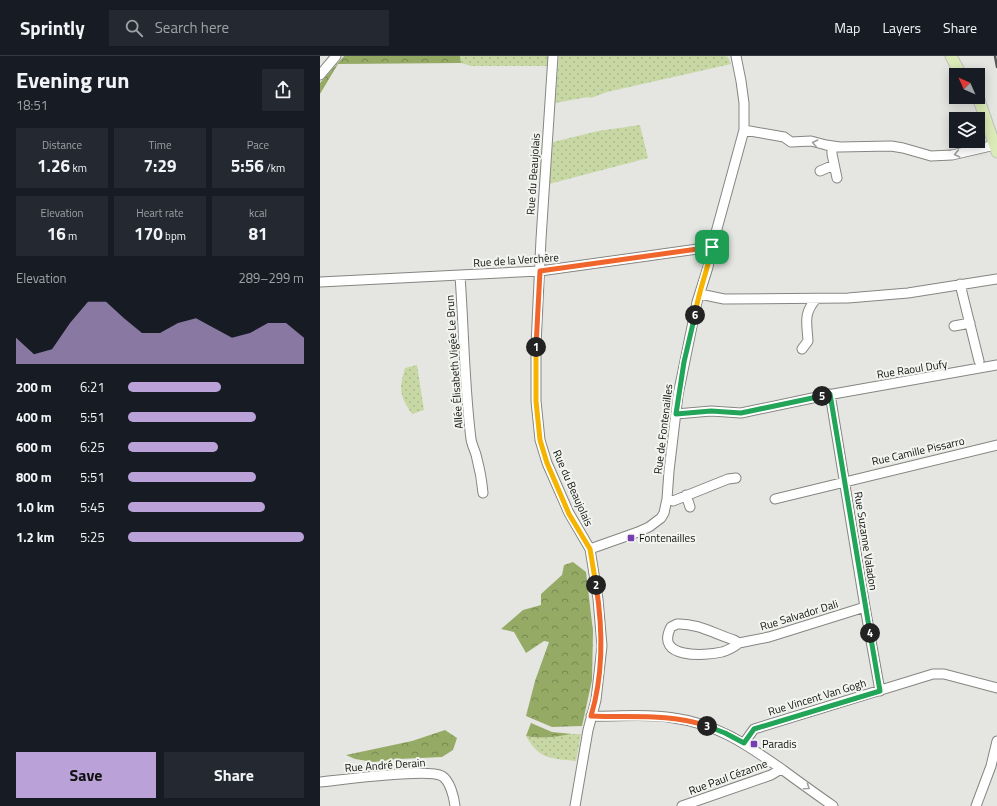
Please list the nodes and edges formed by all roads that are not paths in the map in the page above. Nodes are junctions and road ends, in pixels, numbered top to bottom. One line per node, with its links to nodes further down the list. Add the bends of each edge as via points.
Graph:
1 (336, 56): 8 (street)
2 (553, 56): 19 (street, Rue du Beaujolais)
3 (736, 56): 12 (street, Rue de Fontenailles, via 742,88)
4 (951, 56): 6 (main road)
5 (960, 56): 7 (main road)
6 (957, 68)
7 (965, 68)
8 (320, 75)
9 (977, 104): 11 (main road)
10 (981, 104): 11 (main road)
11 (987, 121): 14 (main road)
12 (744, 130): 13 (street, one-way to 12, via 811,141 791,142 784,137); 18 (street, Rue de Fontenailles)
13 (832, 146): 14 (street, one-way to 13, via 939,157 890,146); 15 (street)
14 (996, 149)
15 (834, 165): 16 (street); 17 (street)
16 (820, 171)
17 (836, 178)
18 (712, 247): 19 (street, Rue de la Verchère); 24 (street, Rue de Fontenailles)
19 (540, 271): 20 (street, Rue de la Verchère); 41 (street, Rue du Beaujolais, via 536,401 540,440 569,514)
20 (460, 276): 22 (street, Rue de la Verchère); 36 (street, Allée Élisabeth Vigée Le Brun, via 468,410)
21 (997, 279): 23 (street)
22 (320, 282)
23 (960, 284): 25 (street, via 908,293); 26 (street)
24 (700, 294): 25 (street, via 724,299); 32 (street, Rue de Fontenailles, via 684,362)
25 (816, 299): 28 (street, via 806,314 808,341)
26 (970, 323): 27 (street); 29 (street)
27 (954, 326)
28 (802, 348)
29 (979, 361)
30 (997, 365): 31 (street, Rue Raoul Dufy)
31 (830, 394): 32 (street, Rue Raoul Dufy, via 741,413 711,411); 35 (street, Rue Suzanne Valadon)
32 (676, 414): 38 (street, Rue de Fontenailles)
33 (997, 445): 35 (street, Rue Camille Pissarro)
34 (736, 478): 37 (street)
35 (844, 481): 39 (street, Rue Camille Pissarro); 42 (street, Rue Suzanne Valadon)
36 (484, 493)
37 (686, 495): 38 (street, via 673,501); 40 (street)
38 (667, 499): 41 (street, Rue de Fontenailles, via 661,518 649,527)
39 (775, 499)
40 (690, 507)
41 (590, 549): 46 (street, Rue du Beaujolais, via 602,646 596,700)
42 (865, 607): 43 (street, Rue Salvador Dali); 45 (street, Rue Suzanne Valadon)
43 (739, 644): 43 (street, Rue Salvador Dali, via 722,652 685,654 676,652 669,644 668,638 671,628 677,624 685,624 734,640)
44 (997, 688): 45 (street, Rue Vincent Van Gogh, via 933,674)
45 (880, 691): 48 (street, Rue Vincent Van Gogh, via 754,729)
46 (591, 716): 48 (street, via 673,717 706,725); 52 (street, Rue du Beaujolais)
47 (997, 741): 55 (street)
48 (744, 743): 49 (street)
49 (781, 770): 53 (street, Rue Paul Cézanne, via 771,776); 54 (street, one-way to 54)
50 (320, 782): 51 (street, Rue André Derain, via 430,773 446,780 451,788)
51 (455, 806)
52 (575, 806)
53 (682, 806)
54 (833, 806)
55 (976, 806)

